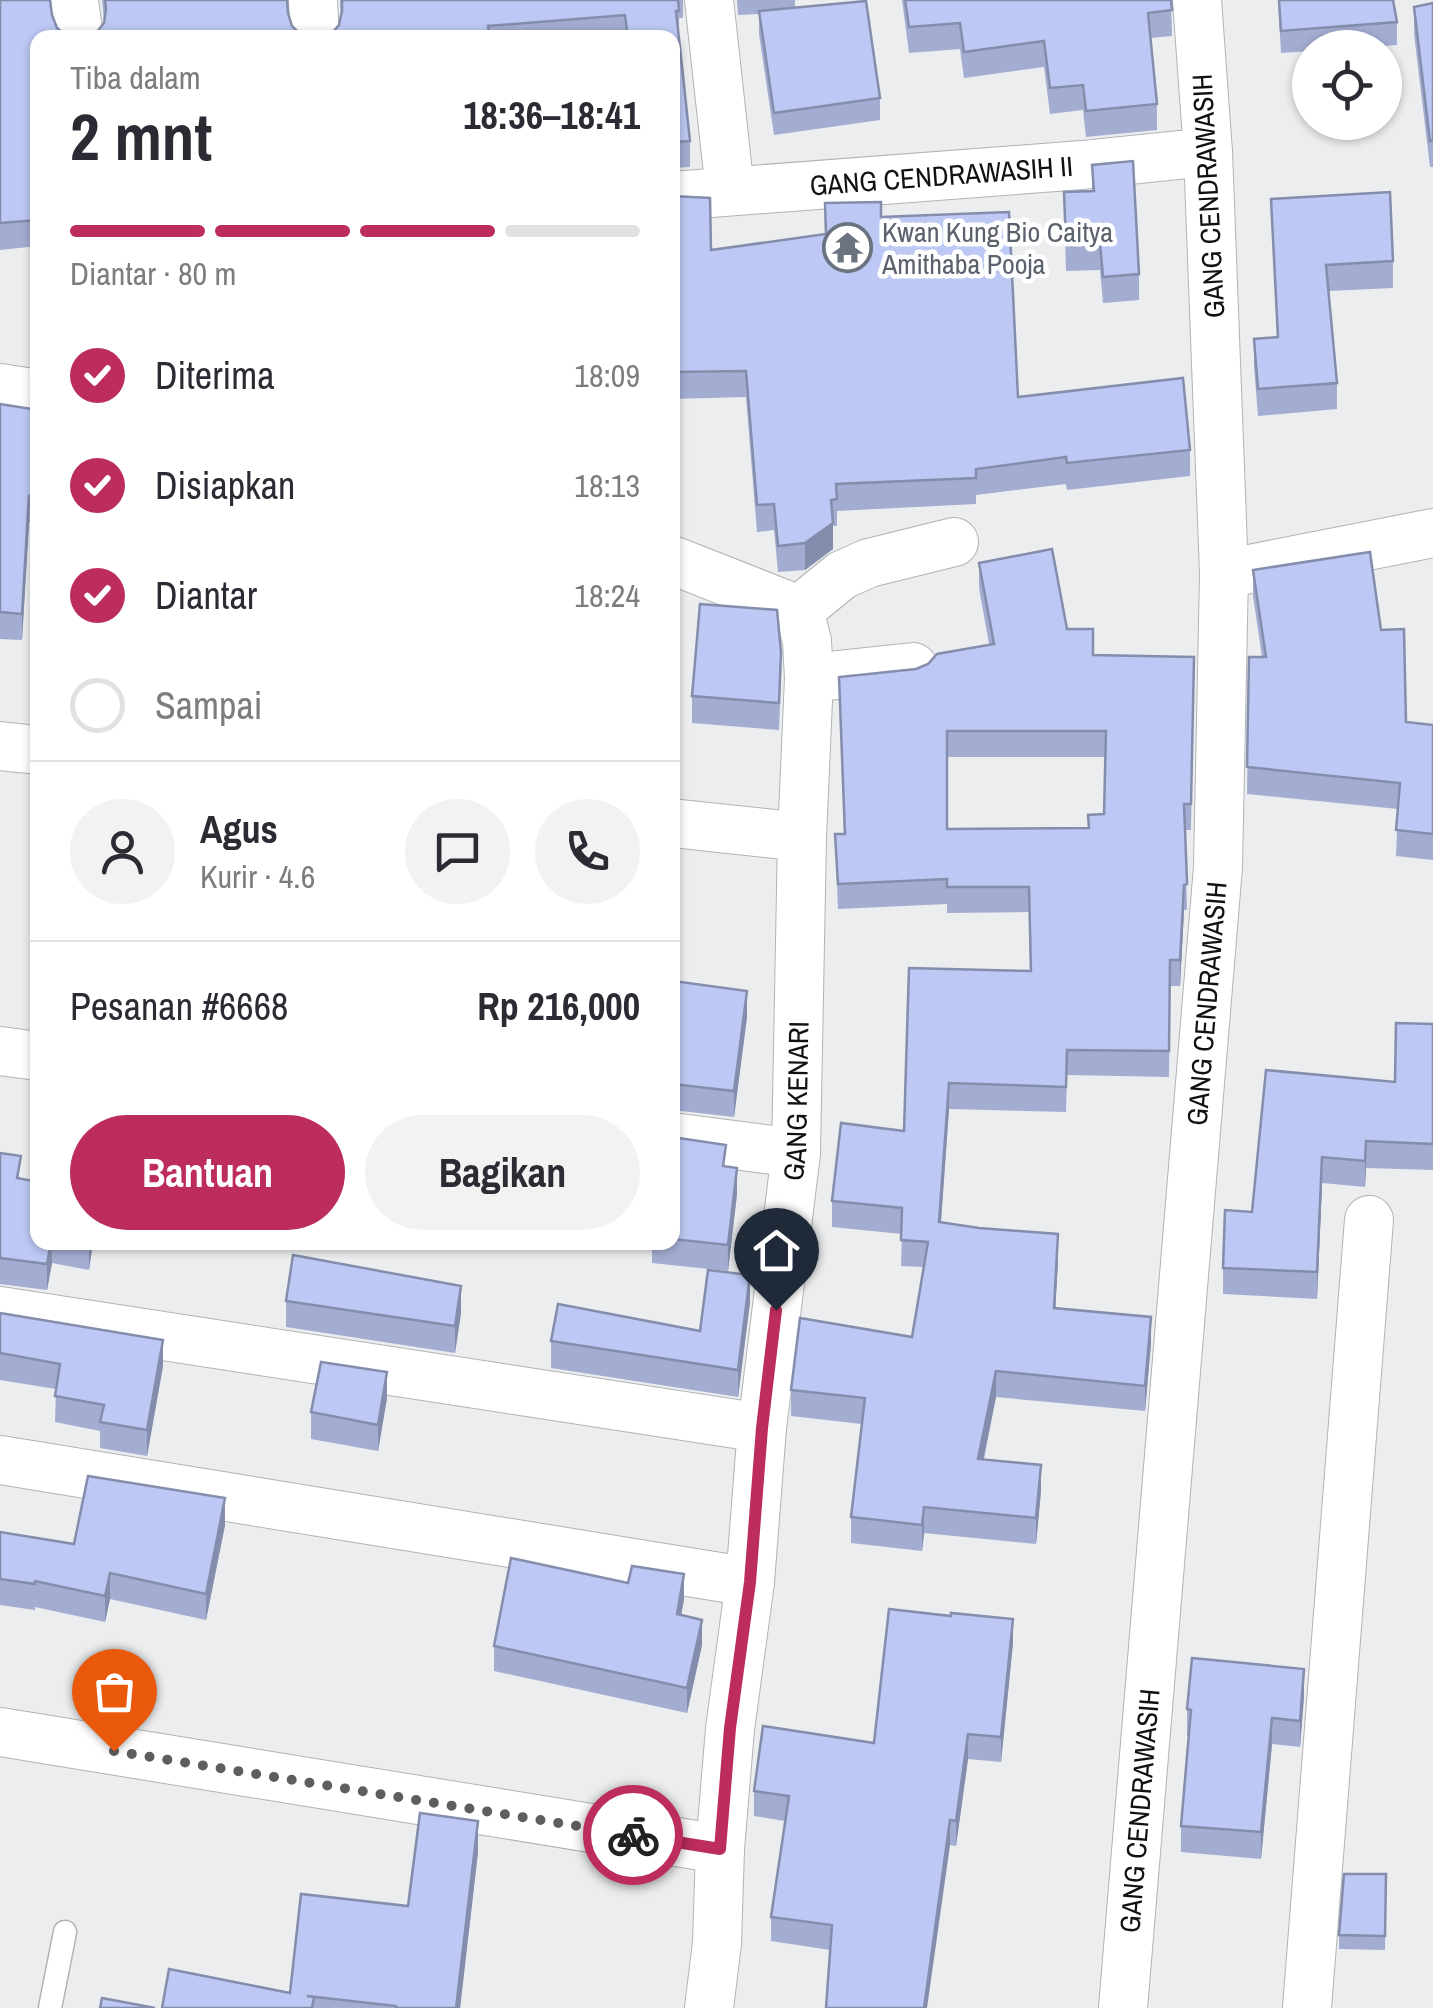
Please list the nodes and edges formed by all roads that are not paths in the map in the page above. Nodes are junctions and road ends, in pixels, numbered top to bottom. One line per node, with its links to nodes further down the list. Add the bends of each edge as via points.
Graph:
1 (74, 0): 5 (street)
2 (314, 0): 6 (street)
3 (710, 0): 8 (street)
4 (1197, 0): 7 (street, GANG CENDRAWASIH)
5 (78, 30)
6 (315, 30)
7 (1208, 152): 8 (street, GANG CENDRAWASIH II); 15 (street, GANG CENDRAWASIH)
8 (730, 192): 9 (street, GANG CENDRAWASIH II)
9 (680, 195)
10 (0, 388): 11 (street)
11 (30, 393)
12 (1433, 532): 15 (street)
13 (954, 542): 16 (street, via 842,575)
14 (680, 563): 16 (street)
15 (1224, 574): 37 (street, GANG CENDRAWASIH, via 1218,867)
16 (800, 610): 18 (street, GANG KENARI)
17 (913, 668): 18 (street)
18 (809, 678): 22 (street, GANG KENARI)
19 (0, 746): 20 (street)
20 (30, 749)
21 (680, 823): 22 (street)
22 (802, 837): 26 (street, GANG KENARI)
23 (0, 1051): 24 (street)
24 (30, 1055)
25 (680, 1138): 26 (street)
26 (796, 1153): 29 (street, GANG KENARI)
27 (1369, 1220): 38 (street)
28 (0, 1311): 29 (street)
29 (762, 1428): 31 (street, GANG KENARI)
30 (0, 1460): 31 (street)
31 (750, 1582): 33 (street, GANG KENARI)
32 (0, 1732): 33 (street)
33 (720, 1849): 36 (street, GANG KENARI)
34 (65, 1932): 35 (lane)
35 (50, 2008)
36 (709, 2008)
37 (1123, 2008)
38 (1307, 2008)

